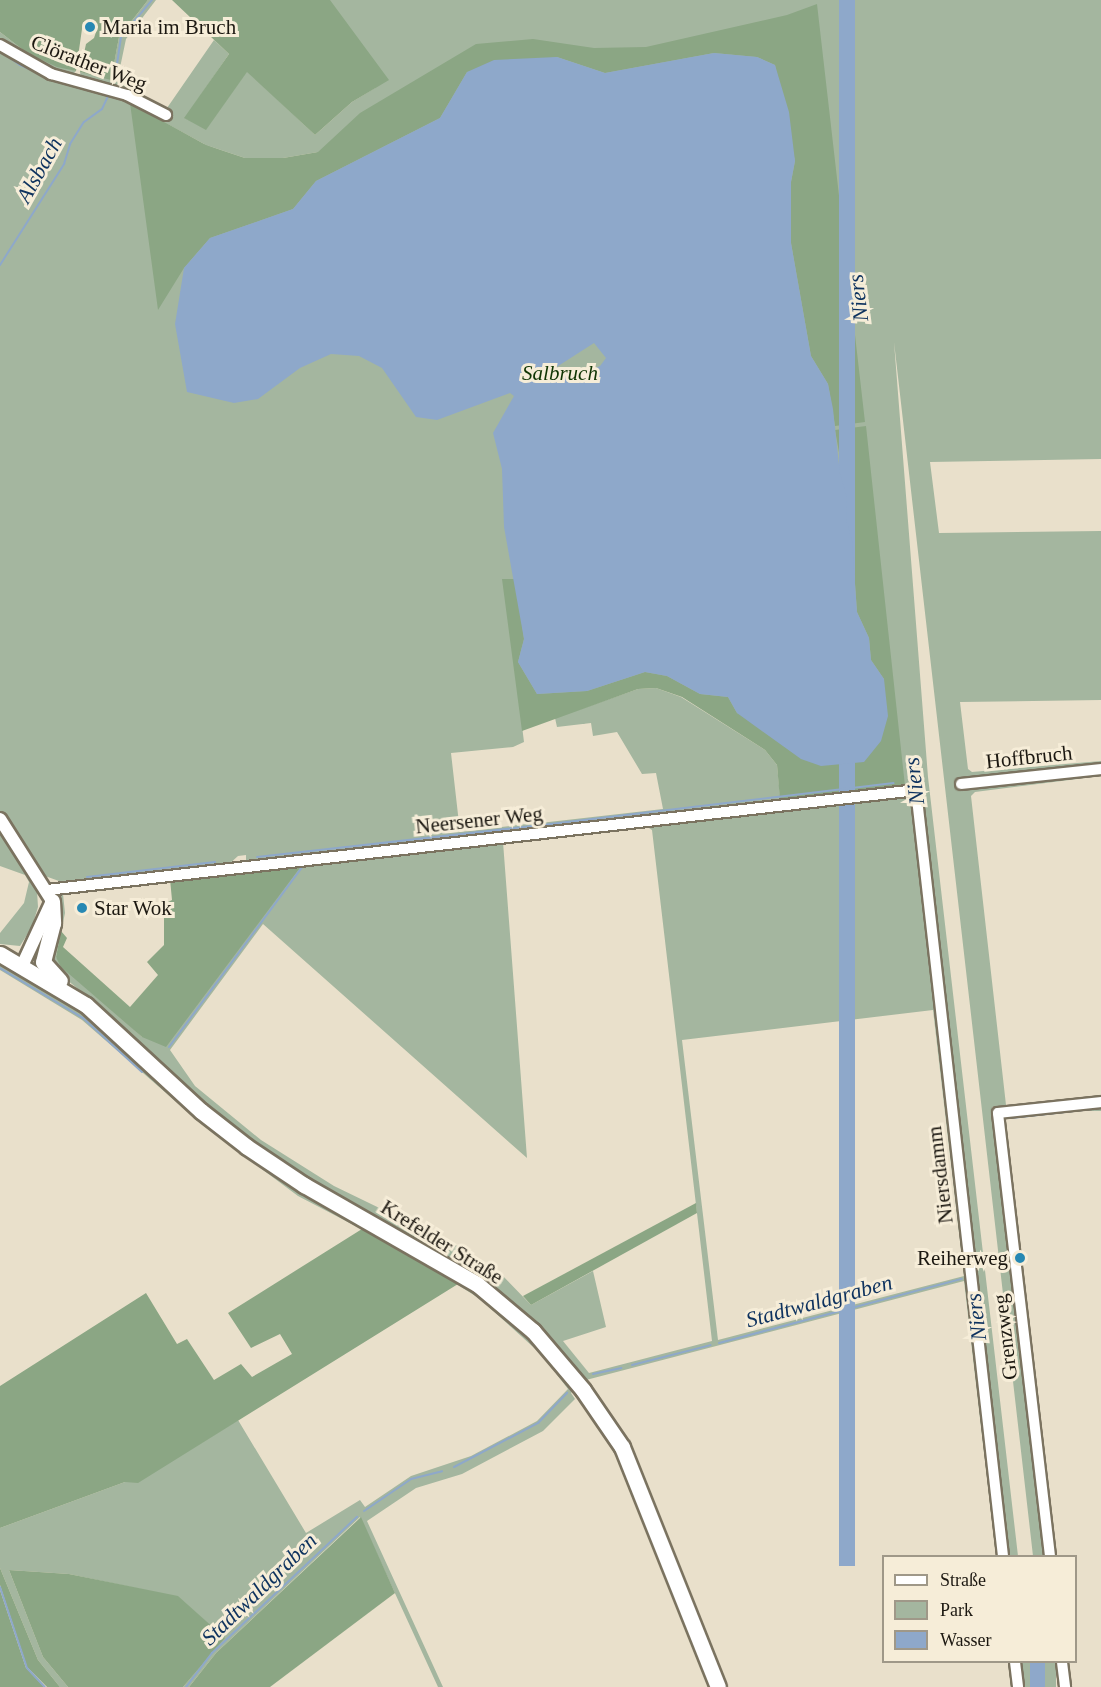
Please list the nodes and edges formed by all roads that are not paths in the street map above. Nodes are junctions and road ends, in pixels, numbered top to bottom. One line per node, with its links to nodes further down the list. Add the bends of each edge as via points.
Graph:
1 (0, 45): 2 (street, Clörather Weg, via 51,74 127,95)
2 (166, 115)
3 (1101, 769): 4 (street, Hoffbruch)
4 (961, 784)
5 (916, 789): 7 (street, Neersener Weg); 12 (street, Niersdamm)
6 (0, 819): 7 (street)
7 (49, 896): 9 (street); 10 (main road, via 53,923 43,962)
8 (0, 954): 9 (main road, Krefelder Straße)
9 (22, 966): 10 (main road, Krefelder Straße)
10 (86, 1005): 16 (main road, Krefelder Straße, via 201,1111 247,1147 283,1172 477,1284 533,1332 584,1390 622,1447)
11 (1101, 1102): 13 (street, Grenzweg, via 998,1113)
12 (1003, 1555)
13 (1050, 1555)
14 (1015, 1663): 17 (street)
15 (1062, 1663): 18 (street)
16 (718, 1687)
17 (1018, 1687)
18 (1065, 1687)

